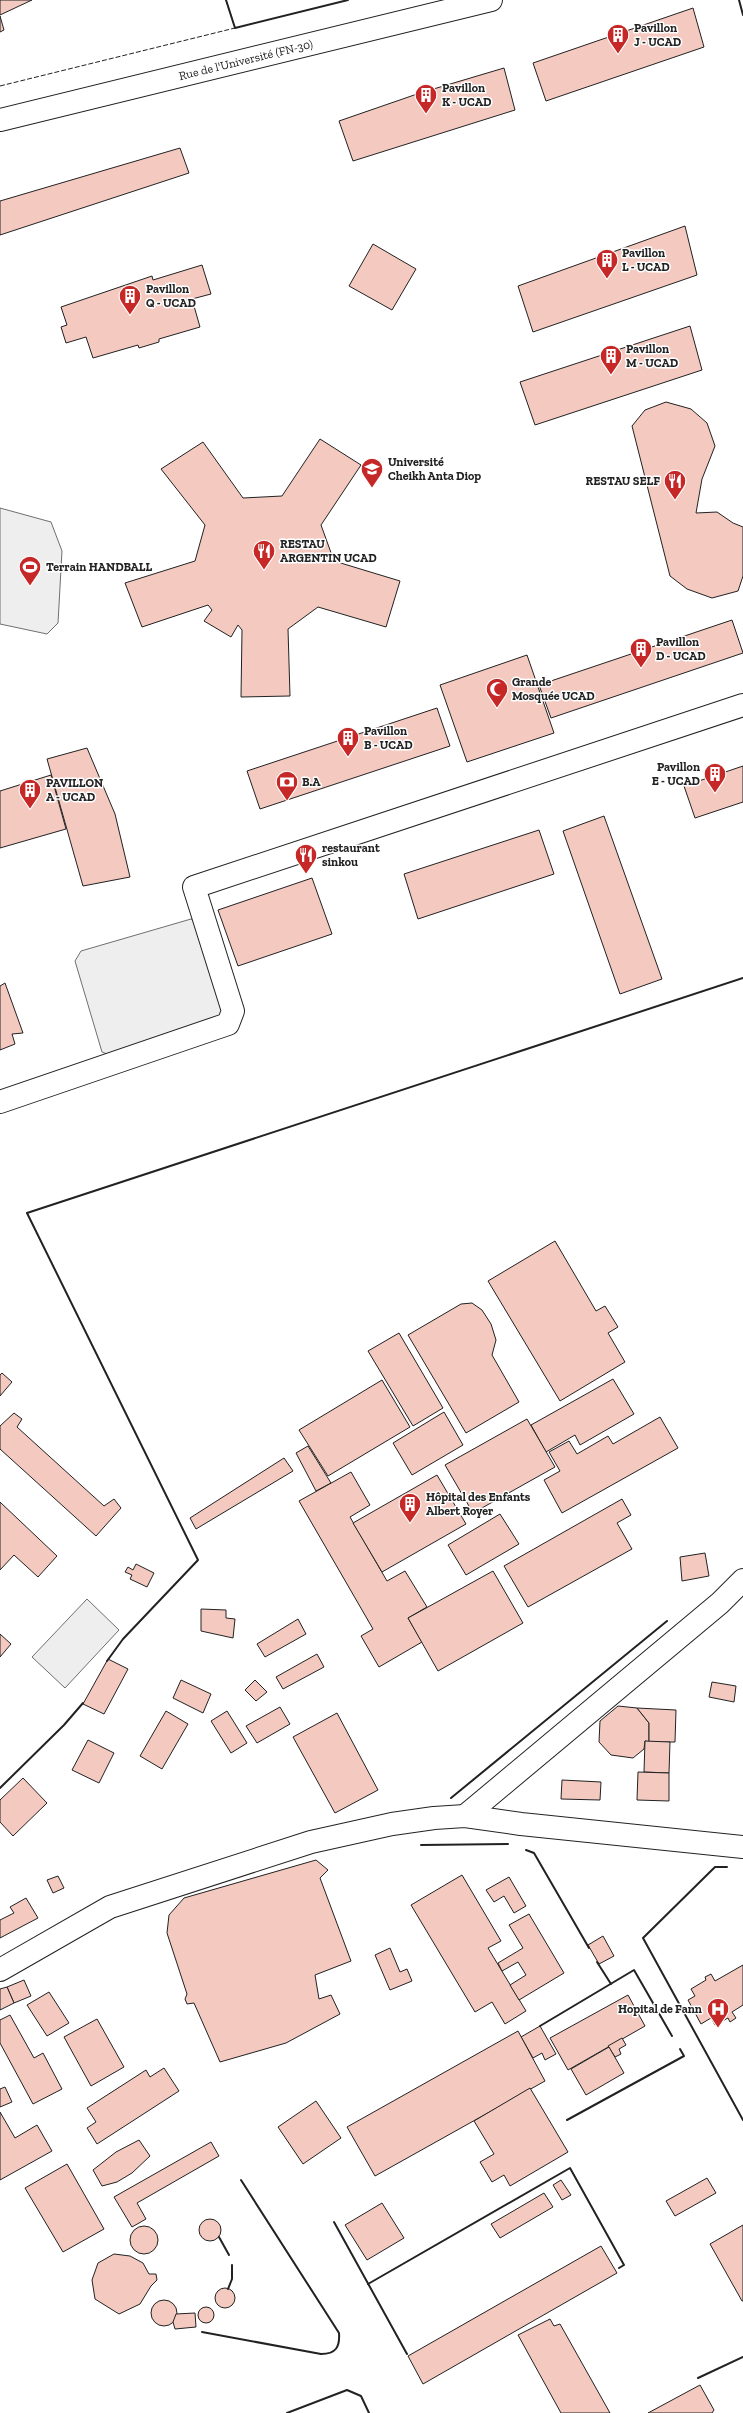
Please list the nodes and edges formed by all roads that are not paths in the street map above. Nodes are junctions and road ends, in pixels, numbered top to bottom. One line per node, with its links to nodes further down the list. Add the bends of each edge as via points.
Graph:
1 (490, 0): 2 (street, Rue de l'Université (FN-30))
2 (0, 120)
3 (743, 704): 4 (street, via 194,887 232,1011 228,1024)
4 (0, 1102)
5 (743, 1580): 6 (street, via 720,1603)
6 (465, 1816): 7 (street); 8 (street, via 392,1824 311,1842 110,1907)
7 (743, 1847)
8 (0, 1970)

